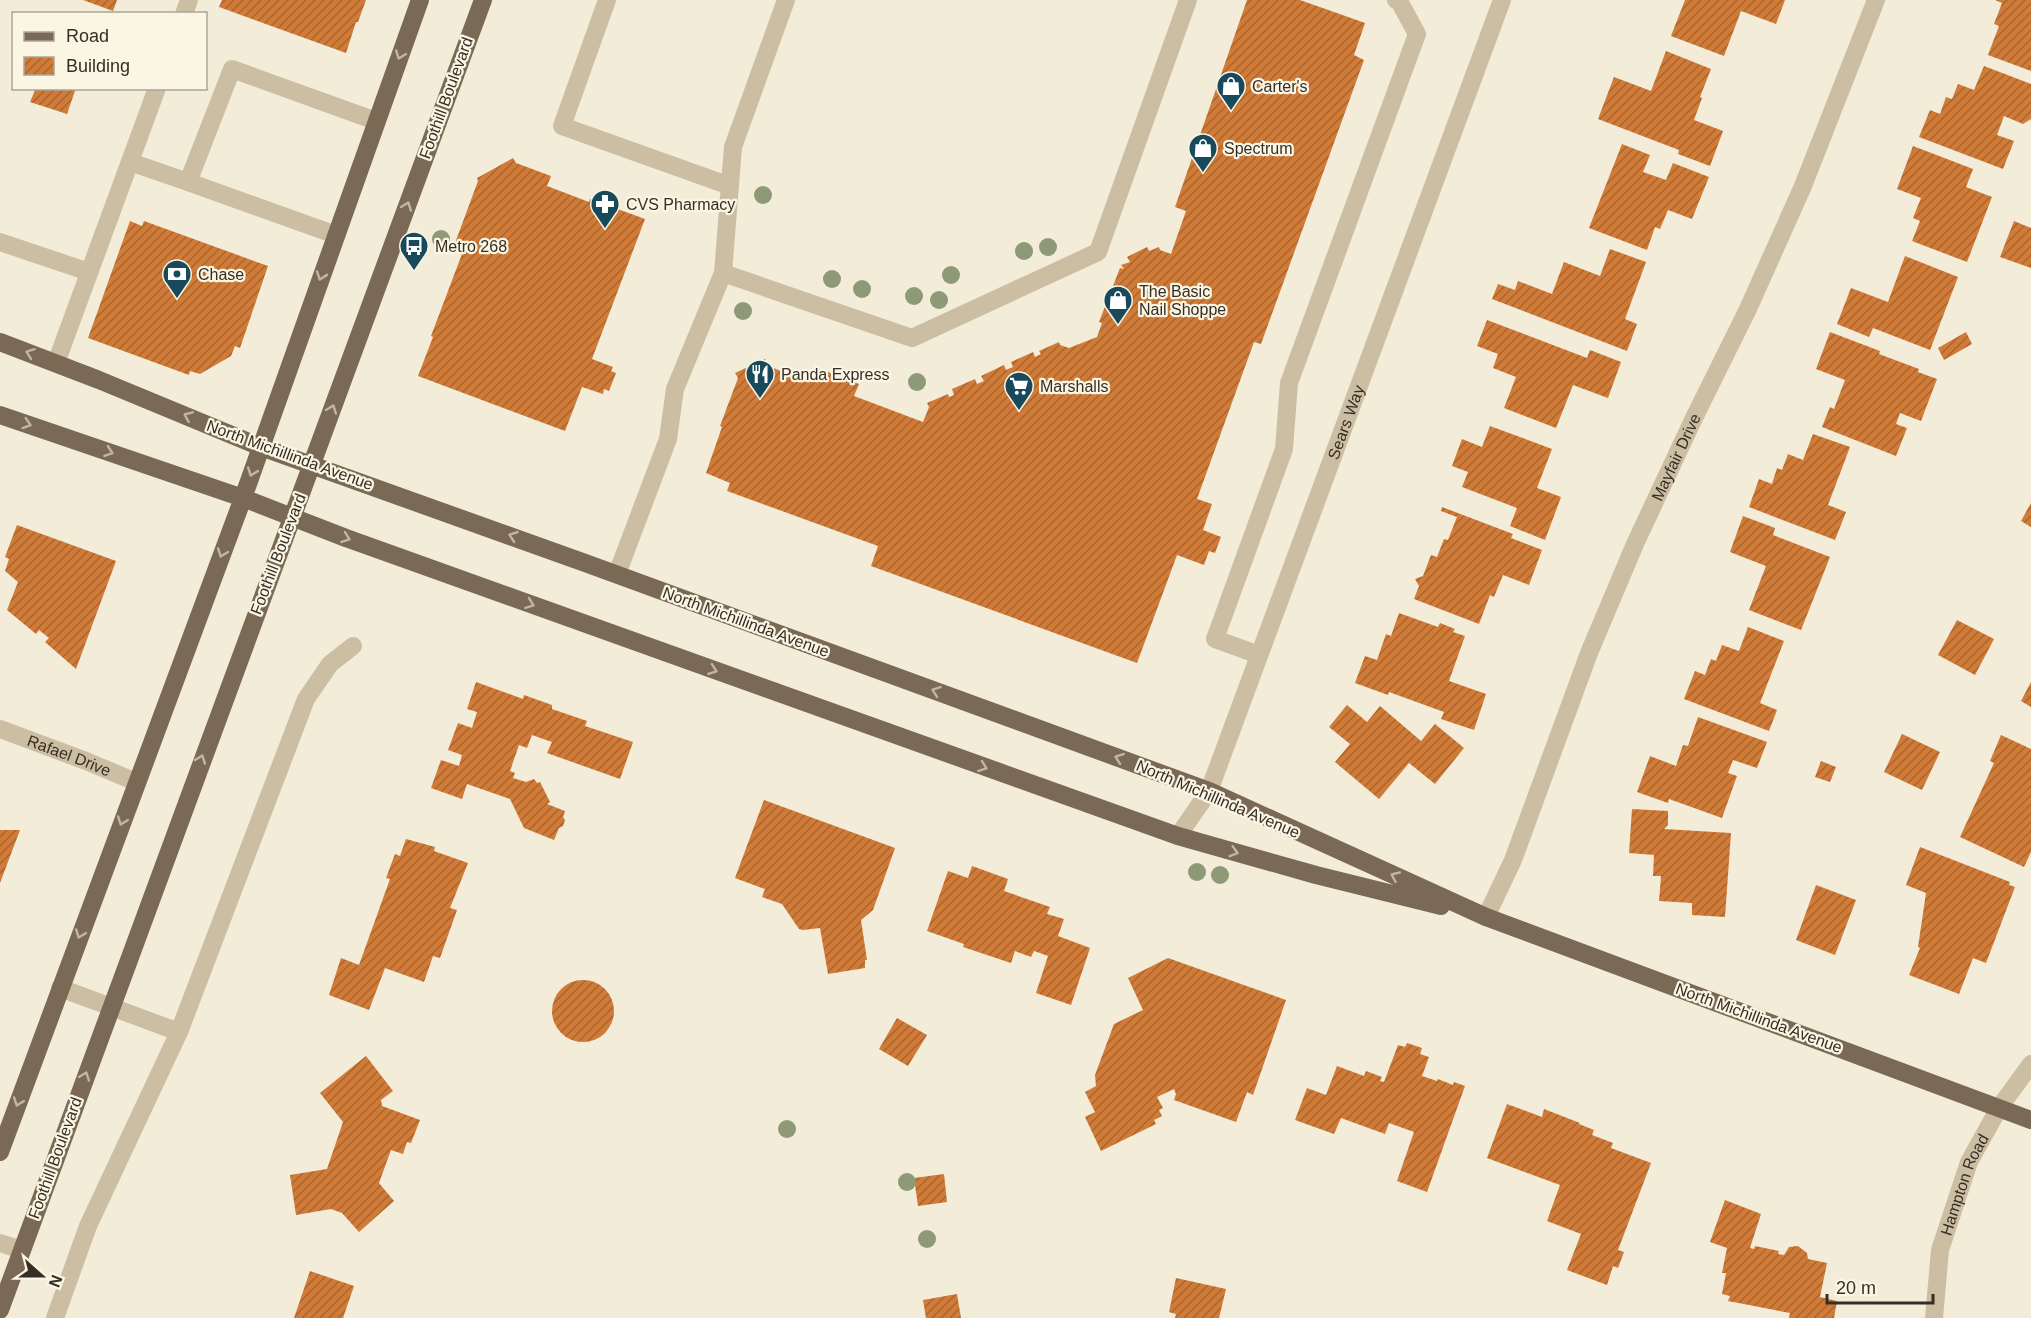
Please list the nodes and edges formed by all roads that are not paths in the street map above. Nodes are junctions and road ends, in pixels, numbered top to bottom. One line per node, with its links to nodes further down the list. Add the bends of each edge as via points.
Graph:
1 (420, 0): 10 (main road, one-way to 10)
2 (483, 0): 22 (main road, Foothill Boulevard, one-way to 2)
3 (608, 0): 13 (street, via 562,126)
4 (786, 0): 13 (street, via 733,147)
5 (1188, 0): 17 (street, via 1098,252 912,338)
6 (1396, 0): 27 (street, via 1417,34 1289,383 1284,449 1215,639)
7 (1502, 0): 27 (street, Sears Way)
8 (1876, 0): 32 (street, Mayfair Drive, via 1803,186 1635,544 1589,653 1513,860)
9 (156, 90): 11 (street)
10 (376, 121): 12 (street, via 232,69); 14 (main road)
11 (130, 162): 12 (street); 16 (street)
12 (188, 182): 14 (street)
13 (730, 186): 17 (street)
14 (336, 235): 21 (main road, one-way to 21)
15 (0, 242): 16 (street)
16 (89, 272): 19 (street)
17 (723, 273): 25 (street, via 675,389 668,439)
18 (0, 342): 19 (main road, North Michillinda Avenue, one-way to 18)
19 (56, 363): 21 (main road, North Michillinda Avenue, one-way to 19)
20 (0, 415): 23 (main road, North Michillinda Avenue, one-way to 23)
21 (261, 447): 22 (main road, North Michillinda Avenue); 23 (main road, one-way to 23)
22 (312, 464): 24 (main road, Foothill Boulevard); 25 (main road, North Michillinda Avenue, one-way to 22)
23 (243, 498): 24 (main road, North Michillinda Avenue); 29 (main road, one-way to 29)
24 (291, 518): 31 (main road, North Michillinda Avenue, one-way to 31); 34 (main road, Foothill Boulevard, one-way to 24)
25 (617, 574): 30 (main road, North Michillinda Avenue, one-way to 25)
26 (353, 646): 35 (street, via 330,664 306,699)
27 (1259, 654): 30 (street, Sears Way)
28 (0, 729): 29 (street, Rafael Drive)
29 (136, 782): 33 (main road, one-way to 33)
30 (1209, 791): 31 (street, Sears Way); 32 (main road, North Michillinda Avenue, one-way to 30)
31 (1178, 836): 32 (main road, North Michillinda Avenue, one-way to 32)
32 (1486, 917): 37 (main road, North Michillinda Avenue)
33 (60, 988): 34 (street); 39 (main road, one-way to 39)
34 (110, 1006): 35 (street); 41 (main road, Foothill Boulevard, one-way to 34)
35 (179, 1032): 43 (street, via 88,1226)
36 (2031, 1064): 37 (street, Hampton Road)
37 (1999, 1108): 38 (main road, North Michillinda Avenue); 44 (street, Hampton Road, via 1969,1162 1940,1250)
38 (2031, 1120)
39 (0, 1152)
40 (0, 1243): 41 (street)
41 (22, 1250): 42 (main road, Foothill Boulevard)
42 (0, 1310)
43 (55, 1318)
44 (1934, 1318)

